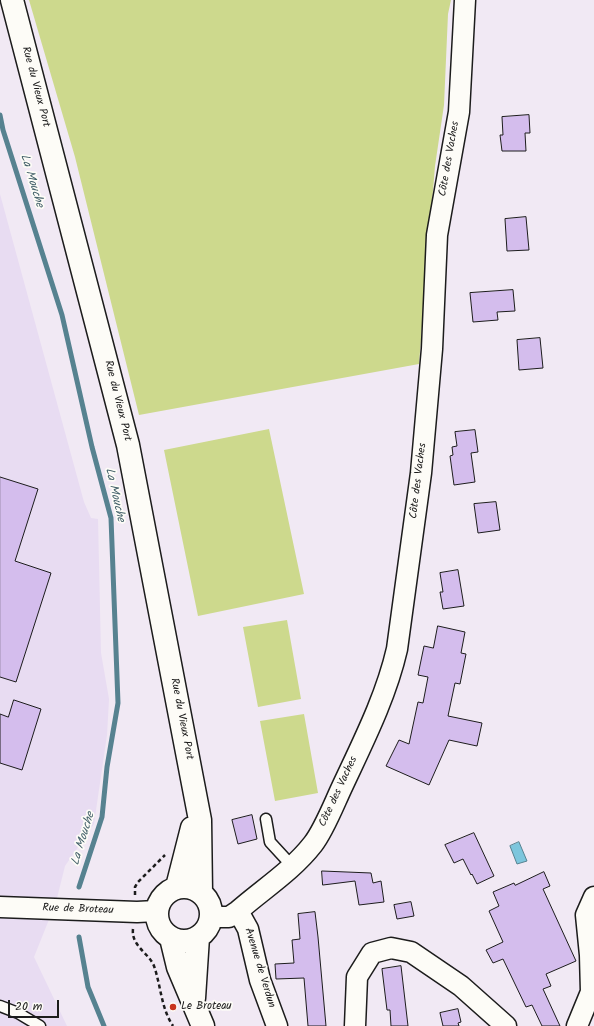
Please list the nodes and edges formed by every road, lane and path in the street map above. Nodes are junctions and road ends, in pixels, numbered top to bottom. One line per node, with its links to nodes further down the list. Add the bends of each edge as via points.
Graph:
1 (12, 0): 3 (main road, Rue du Vieux Port, via 128,445 191,770)
2 (465, 0): 5 (street, Côte des Vaches, via 459,112 437,235 432,349 421,473 397,649 389,679 337,799 314,843)
3 (196, 808): 7 (main road); 8 (main road, Rue du Vieux Port, via 200,820)
4 (266, 819): 5 (lane, via 270,842)
5 (293, 867): 11 (street, Côte des Vaches)
6 (151, 870): 12 (path, via 135,887)
7 (177, 887): 8 (main road, via 194,888); 12 (main road, via 169,891)
8 (201, 893): 13 (main road, via 207,899)
9 (594, 897): 24 (street, via 586,916 591,992)
10 (0, 907): 12 (street, Rue de Broteau)
11 (238, 911): 13 (street, via 229,917); 21 (street, Avenue de Verdun, via 248,929 260,980)
12 (147, 912): 15 (main road, via 157,919 164,933); 19 (path, via 132,932 138,946 154,966 161,997)
13 (211, 917): 14 (main road, via 209,925)
14 (198, 937): 15 (main road, via 185,941); 16 (main road)
15 (171, 938): 16 (main road, via 178,967)
16 (194, 1002): 20 (main road)
17 (0, 1006): 18 (lane)
18 (40, 1026)
19 (173, 1026)
20 (203, 1026)
21 (277, 1026)
22 (355, 1026): 23 (street, via 357,977 372,953 391,948 411,952 455,981)
23 (506, 1026)
24 (577, 1026)

